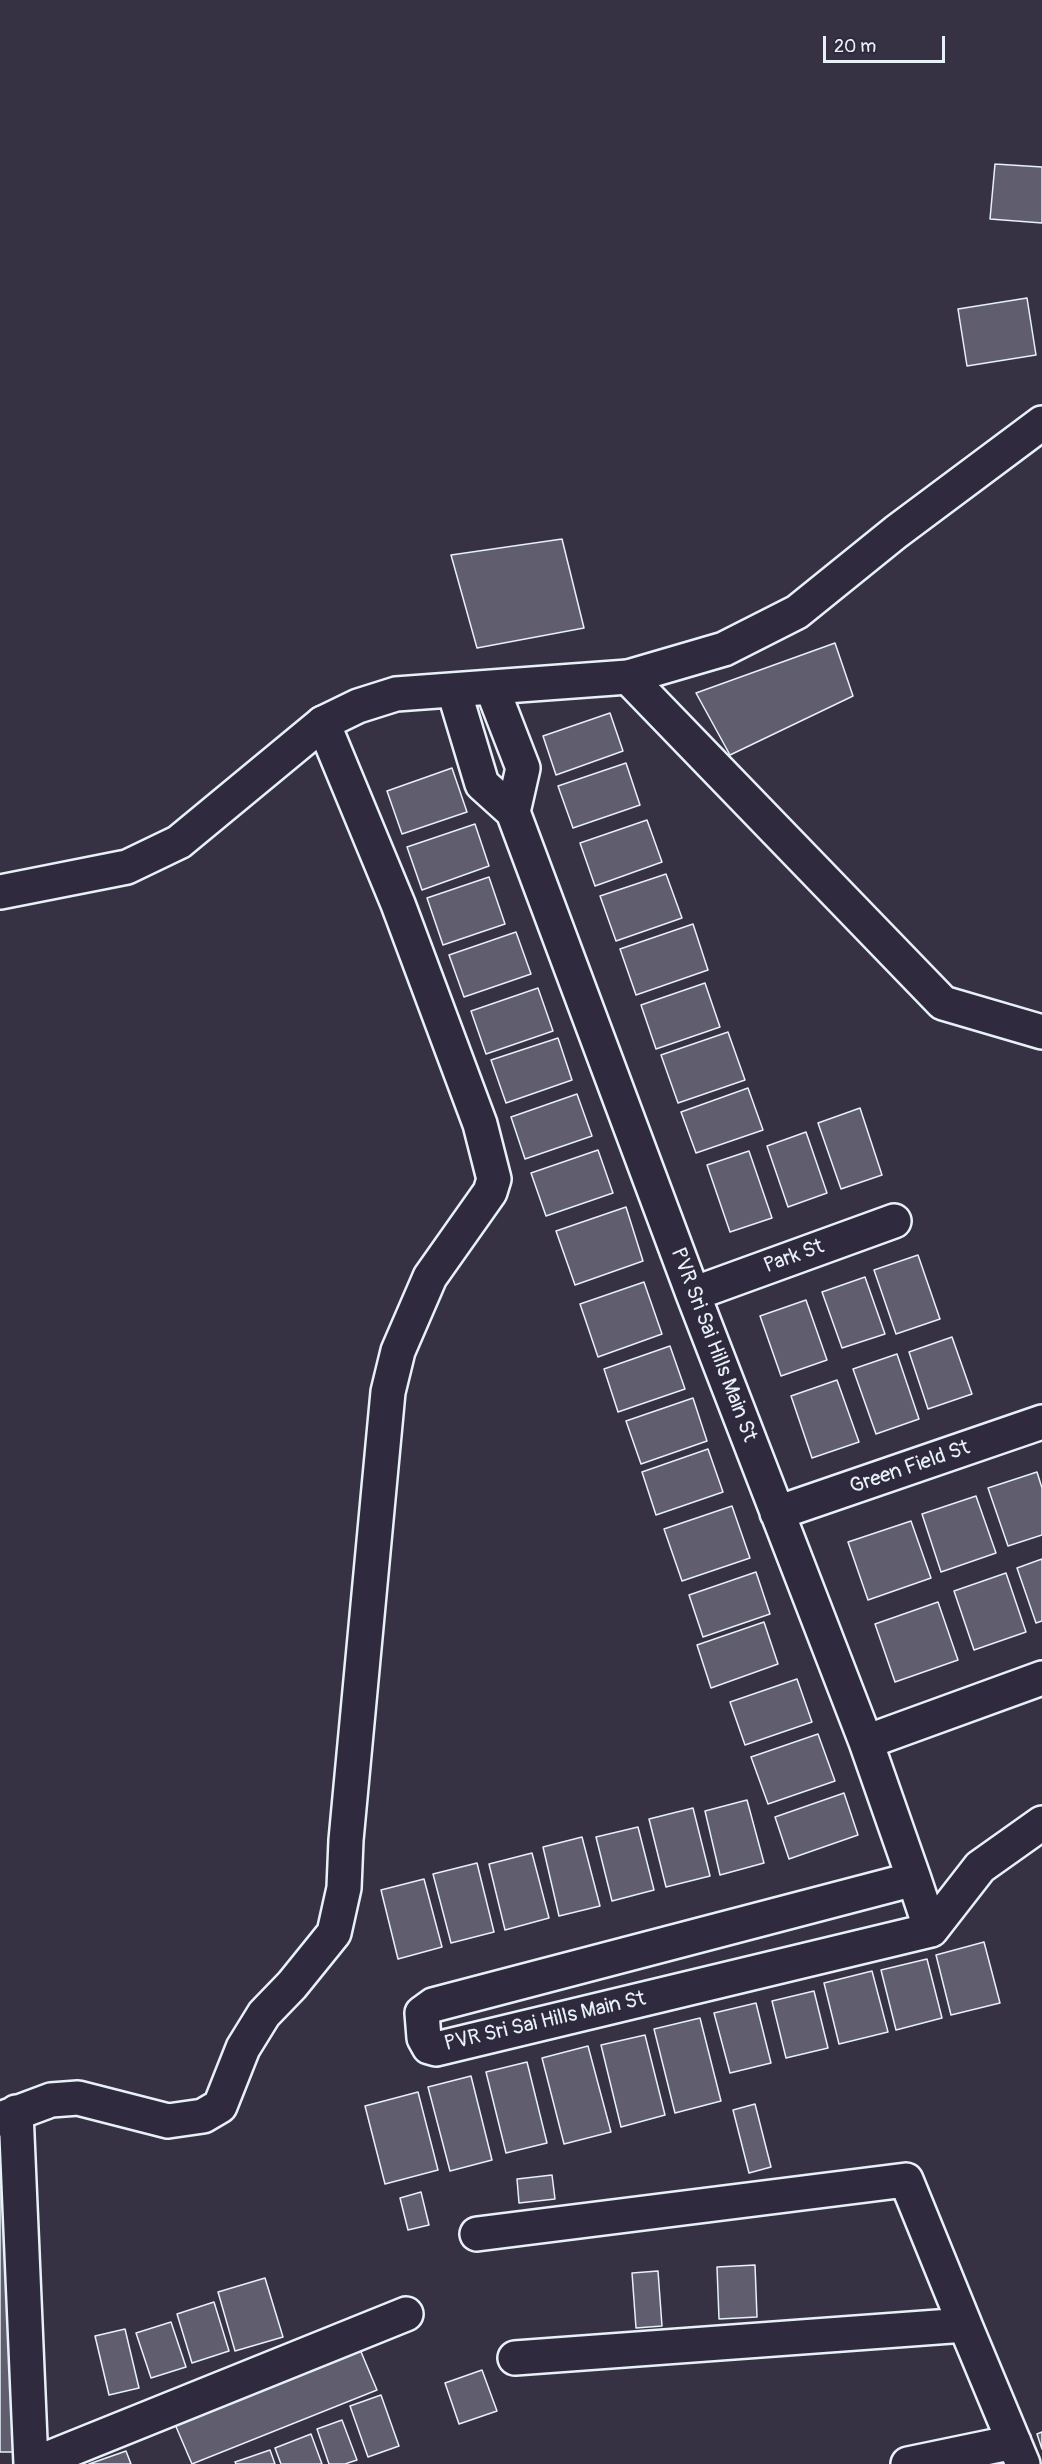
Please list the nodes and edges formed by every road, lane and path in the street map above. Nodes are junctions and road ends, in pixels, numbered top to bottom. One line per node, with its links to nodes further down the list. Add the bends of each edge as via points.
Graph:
1 (1042, 423): 2 (street, via 797,612 724,649)
2 (628, 677): 3 (street); 8 (street, via 943,1003)
3 (492, 688): 4 (street); 6 (street, via 523,768)
4 (454, 691): 5 (street, via 396,694 358,705); 6 (street, PVR Sri Sai Hills Main St, via 482,784)
5 (323, 723): 7 (street, via 179,842 127,867); 18 (street, via 399,904 480,1124 494,1179 490,1192 430,1277 398,1351 388,1392 344,1888 334,1933 264,2014 243,2048 220,2106 203,2116 168,2121 78,2098 51,2100)
6 (513, 812): 10 (street, PVR Sri Sai Hills Main St)
7 (0, 892)
8 (1042, 1032)
9 (894, 1221): 10 (street, Park St)
10 (693, 1294): 12 (street, PVR Sri Sai Hills Main St)
11 (1042, 1422): 12 (street, Green Field St)
12 (777, 1513): 14 (street, PVR Sri Sai Hills Main St)
13 (1042, 1678): 14 (street)
14 (866, 1742): 16 (street, PVR Sri Sai Hills Main St)
15 (1042, 1823): 17 (street, via 980,1867)
16 (914, 1878): 17 (street, PVR Sri Sai Hills Main St); 17 (street, PVR Sri Sai Hills Main St, via 433,2005 422,2013 423,2038 436,2049)
17 (931, 1930)
18 (8, 2115): 24 (street)
19 (477, 2234): 21 (street, via 906,2180)
20 (406, 2314): 24 (street)
21 (965, 2325): 22 (street); 23 (street)
22 (515, 2358)
23 (1019, 2453): 25 (street)
24 (32, 2464)
25 (908, 2464)

